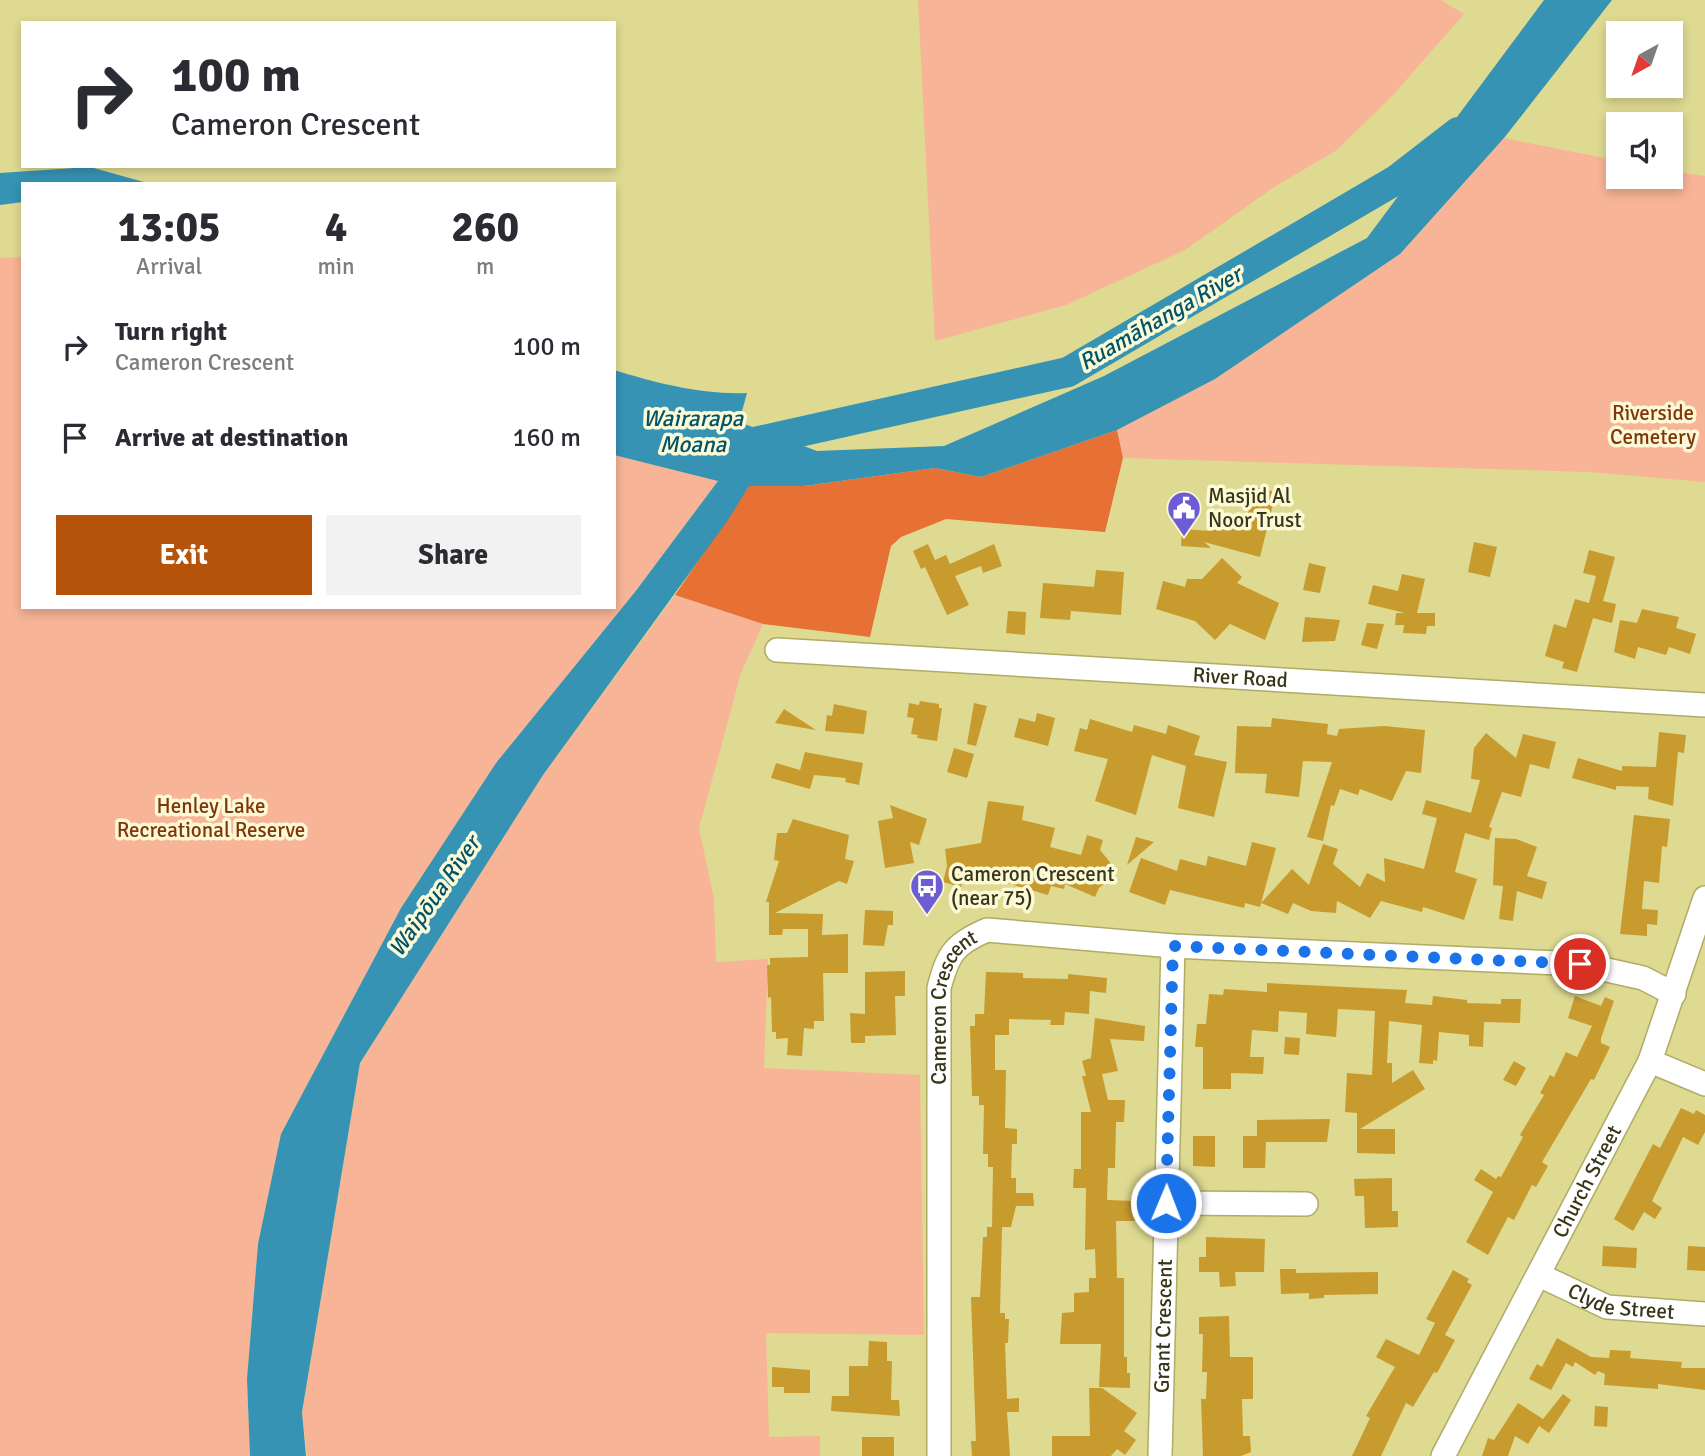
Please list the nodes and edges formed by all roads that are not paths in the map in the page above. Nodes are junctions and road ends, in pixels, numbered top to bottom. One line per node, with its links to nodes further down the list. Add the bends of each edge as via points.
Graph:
1 (776, 650): 2 (street, River Road)
2 (1705, 705)
3 (1705, 898): 5 (street, Church Street)
4 (1173, 946): 5 (street, Cameron Crescent, via 1580,964 1643,978); 8 (street, Grant Crescent); 12 (street, Cameron Crescent, via 988,930 964,939 946,959 939,988)
5 (1674, 994): 6 (street, Church Street)
6 (1650, 1061): 7 (street); 10 (street, Church Street)
7 (1705, 1084)
8 (1166, 1203): 9 (street); 13 (street, Grant Crescent)
9 (1306, 1204)
10 (1539, 1275): 11 (street, Clyde Street, via 1608,1307); 14 (street, Church Street)
11 (1705, 1314)
12 (939, 1456)
13 (1160, 1456)
14 (1443, 1456)

